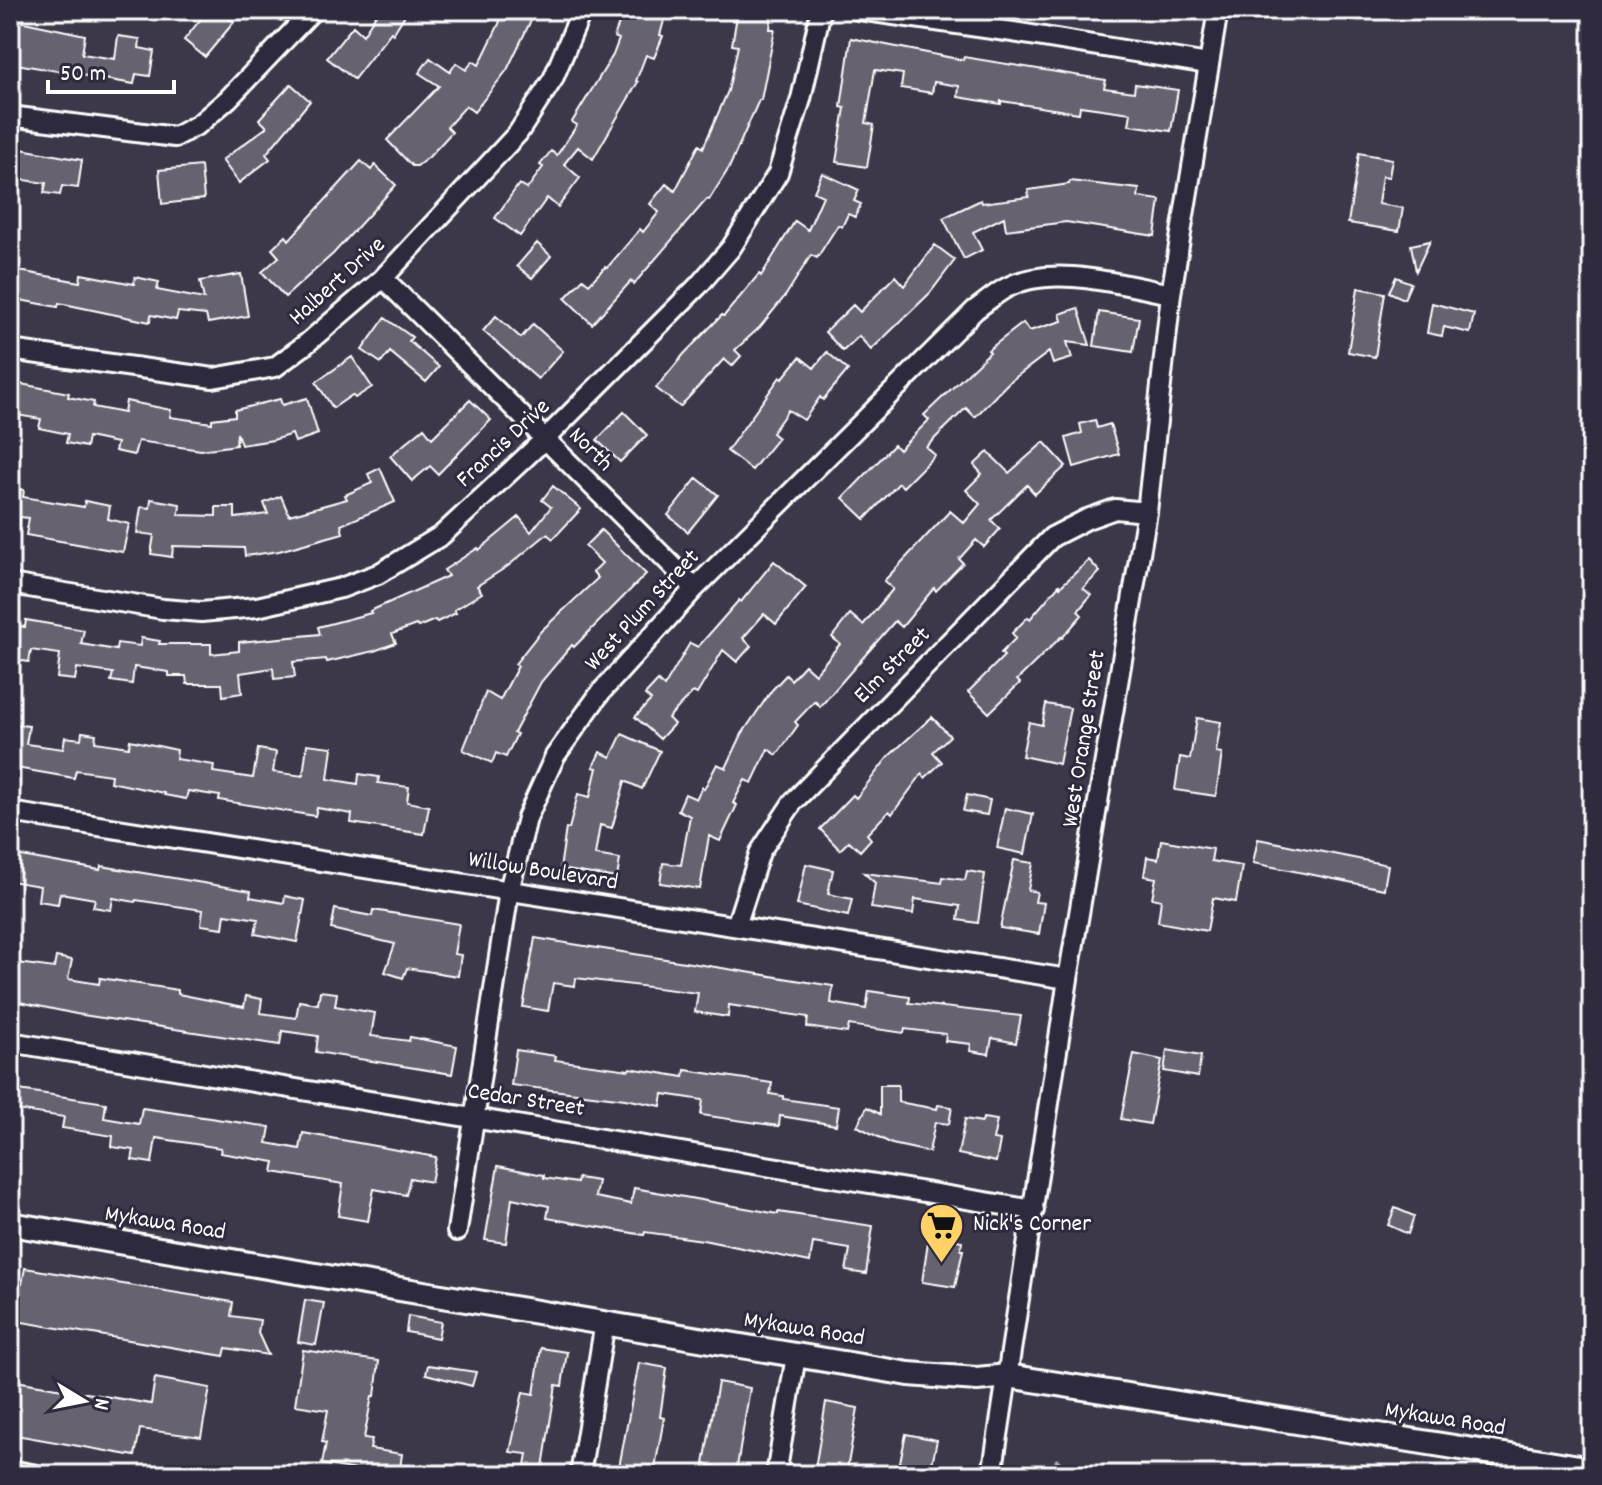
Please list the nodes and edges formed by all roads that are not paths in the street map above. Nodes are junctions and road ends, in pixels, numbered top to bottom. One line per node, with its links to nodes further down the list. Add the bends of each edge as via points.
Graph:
1 (313, 10): 7 (street, via 228,99 175,137)
2 (582, 10): 8 (street, Halbert Drive, via 553,79 518,133)
3 (821, 10): 11 (street, Francis Drive, via 778,173 731,248)
4 (859, 10): 6 (street)
5 (1218, 10): 6 (street, West Orange Street)
6 (1208, 64): 9 (street, West Orange Street)
7 (10, 116)
8 (383, 278): 10 (street, Halbert Drive, via 275,367 237,375 213,378); 11 (street, North)
9 (1171, 294): 12 (street, West Orange Street); 14 (street, West Plum Street, via 1066,276 1008,287 975,310)
10 (10, 350)
11 (545, 439): 13 (street, Francis Drive, via 442,535 378,574 341,588 257,607 201,612); 14 (street, North)
12 (1147, 512): 17 (street, Elm Street, via 1115,509 1052,537 793,802 760,852); 18 (street, West Orange Street)
13 (10, 584)
14 (695, 588): 16 (street, West Plum Street, via 601,692 555,756 527,818)
15 (10, 812): 16 (street, Willow Boulevard)
16 (509, 891): 17 (street, Willow Boulevard); 20 (street, West Plum Street)
17 (736, 926): 18 (street, Willow Boulevard)
18 (1068, 979): 21 (street, West Orange Street)
19 (10, 1042): 20 (street, Cedar Street)
20 (475, 1116): 21 (street, Cedar Street); 23 (street, West Plum Street)
21 (1034, 1210): 26 (street, West Orange Street)
22 (10, 1224): 24 (main road, Mykawa Road)
23 (457, 1231)
24 (605, 1322): 25 (main road, Mykawa Road); 30 (street)
25 (796, 1356): 26 (main road, Mykawa Road, via 909,1374); 31 (street)
26 (1008, 1376): 27 (main road, Mykawa Road); 32 (street, West Orange Street)
27 (1592, 1469)
28 (10, 1470): 29 (street)
29 (37, 1475)
30 (580, 1475)
31 (776, 1475)
32 (992, 1475)

